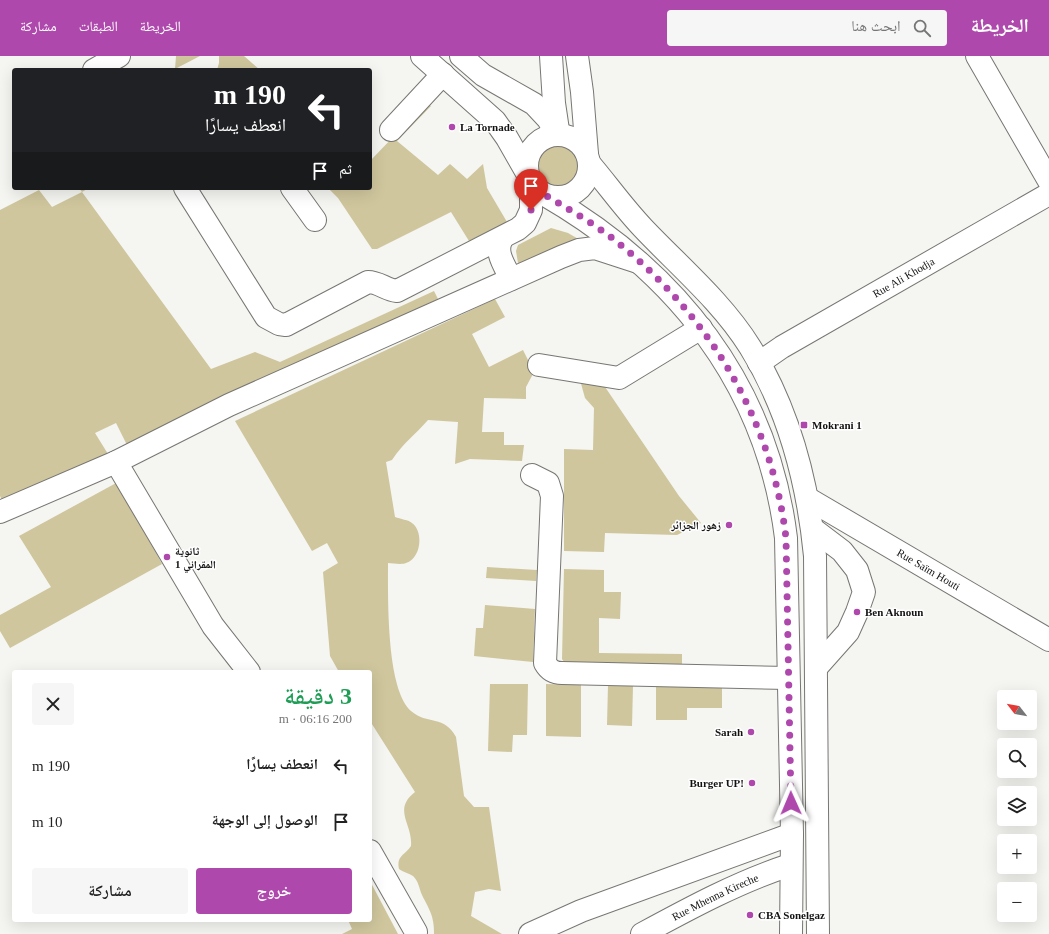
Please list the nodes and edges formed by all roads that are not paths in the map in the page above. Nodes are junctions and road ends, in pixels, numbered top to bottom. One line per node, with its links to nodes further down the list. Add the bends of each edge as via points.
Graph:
1 (120, 56): 7 (main road)
2 (422, 56): 8 (main road)
3 (461, 56): 9 (main road)
4 (577, 56): 12 (main road)
5 (977, 56): 13 (main road)
6 (552, 64): 9 (main road, via 547,80 533,89); 11 (main road)
7 (98, 68)
8 (443, 74): 10 (main road); 14 (main road, via 495,121)
9 (507, 89): 11 (main road, via 534,104)
10 (391, 130)
11 (558, 134): 12 (main road, via 576,140); 14 (main road, via 541,139 528,154)
12 (588, 158): 14 (main road, via 589,172 586,180 581,188 573,193 564,197 554,197); 23 (main road, via 629,213 731,320)
13 (1049, 181)
14 (534, 183): 19 (main road, via 531,210 525,223); 20 (main road, via 594,224)
15 (186, 190): 19 (main road, via 266,317 279,324 293,322 368,282 376,282 397,291)
16 (293, 190): 18 (main road)
17 (1049, 194): 23 (main road, Rue Ali Khodja, via 782,347)
18 (315, 220)
19 (502, 239): 21 (main road, via 498,252)
20 (642, 263): 21 (main road, via 595,248 579,250); 22 (main road)
21 (511, 279): 25 (main road, via 229,405)
22 (701, 328): 24 (main road, via 619,378); 33 (main road, via 749,406 782,502 786,545)
23 (759, 363): 27 (main road, via 780,406 798,458)
24 (539, 365)
25 (116, 462): 28 (main road); 32 (main road, via 213,626)
26 (532, 475): 33 (main road, via 548,483 552,496 545,663 548,669 555,673)
27 (807, 498): 29 (main road); 30 (main road, Rue Saïm Houti)
28 (0, 512)
29 (813, 529): 31 (main road); 31 (main road, via 842,551 857,570 864,592 848,632)
30 (1049, 640)
31 (816, 668): 41 (main road)
32 (247, 670)
33 (788, 678): 34 (main road)
34 (792, 834): 36 (main road); 38 (main road, via 581,911)
35 (372, 855): 37 (main road)
36 (790, 865): 39 (main road, Rue Mhenna Kireche, via 733,887); 40 (main road)
37 (416, 932)
38 (530, 934)
39 (642, 934)
40 (792, 934)
41 (818, 934)

